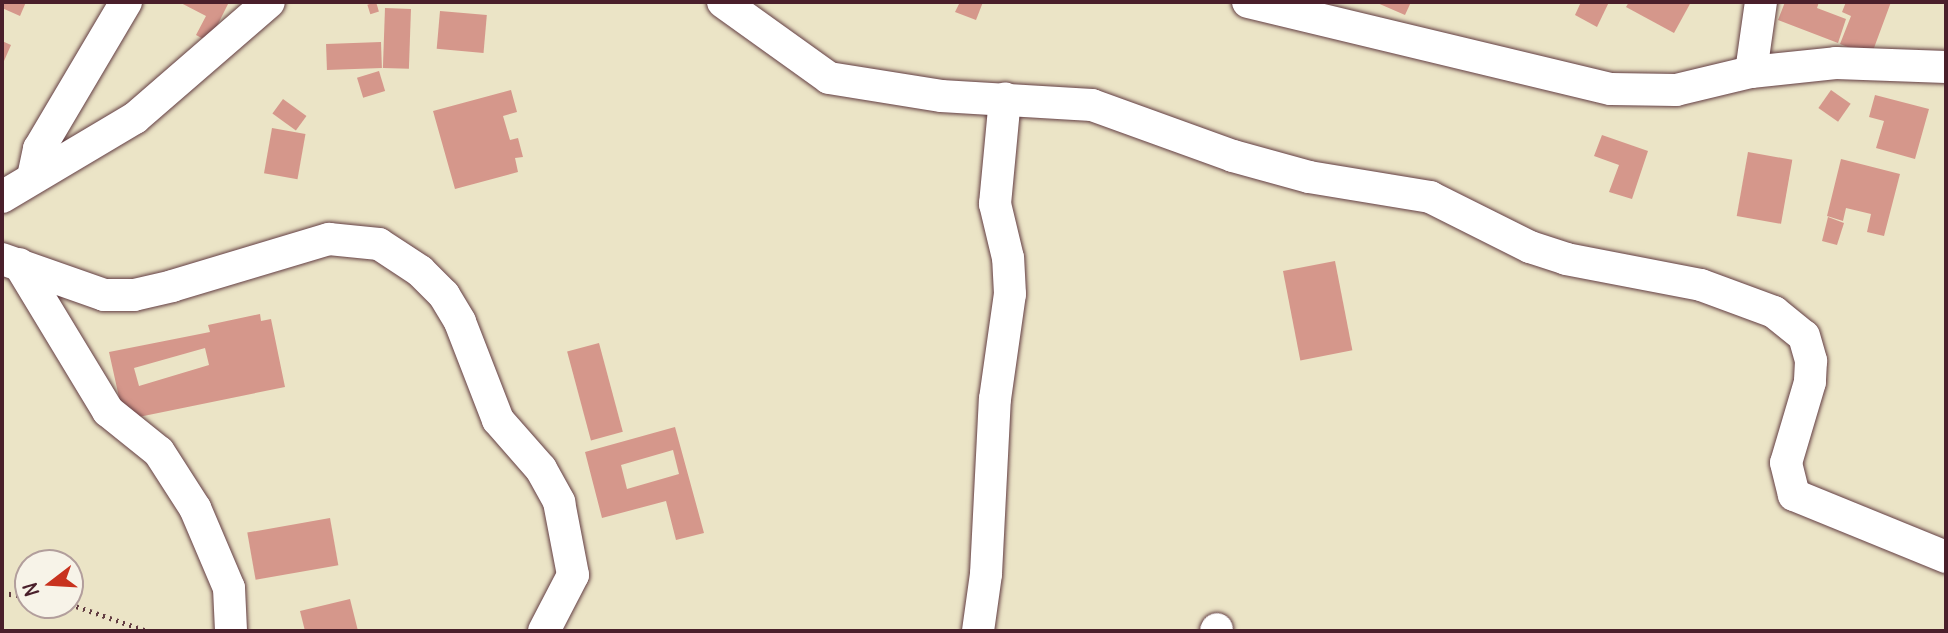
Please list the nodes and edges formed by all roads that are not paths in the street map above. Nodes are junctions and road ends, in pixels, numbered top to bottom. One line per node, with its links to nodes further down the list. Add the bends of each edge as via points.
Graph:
1 (126, 2): 9 (street, via 51,126 33,164)
2 (269, 2): 9 (street, via 135,118)
3 (723, 2): 8 (street, via 829,78 942,96)
4 (1248, 2): 7 (street, via 1611,89 1676,90)
5 (1761, 2): 7 (street)
6 (1946, 68): 7 (street, via 1836,63)
7 (1751, 72)
8 (1005, 98): 12 (street, via 1092,105 1233,156 1309,177 1430,197 1530,247 1566,259 1700,285 1774,312 1804,336 1811,361 1810,382 1786,463 1794,495); 15 (street, via 995,204 1010,294 995,400 986,574)
9 (33, 177): 10 (street)
10 (2, 197)
11 (10, 262): 13 (street, via 101,401 159,452 195,508 229,588); 14 (street, via 104,295 134,295 341,239 379,244 420,271 444,295 460,322 498,420 541,469 559,502 573,575)
12 (1946, 557)
13 (231, 631)
14 (544, 631)
15 (978, 631)

